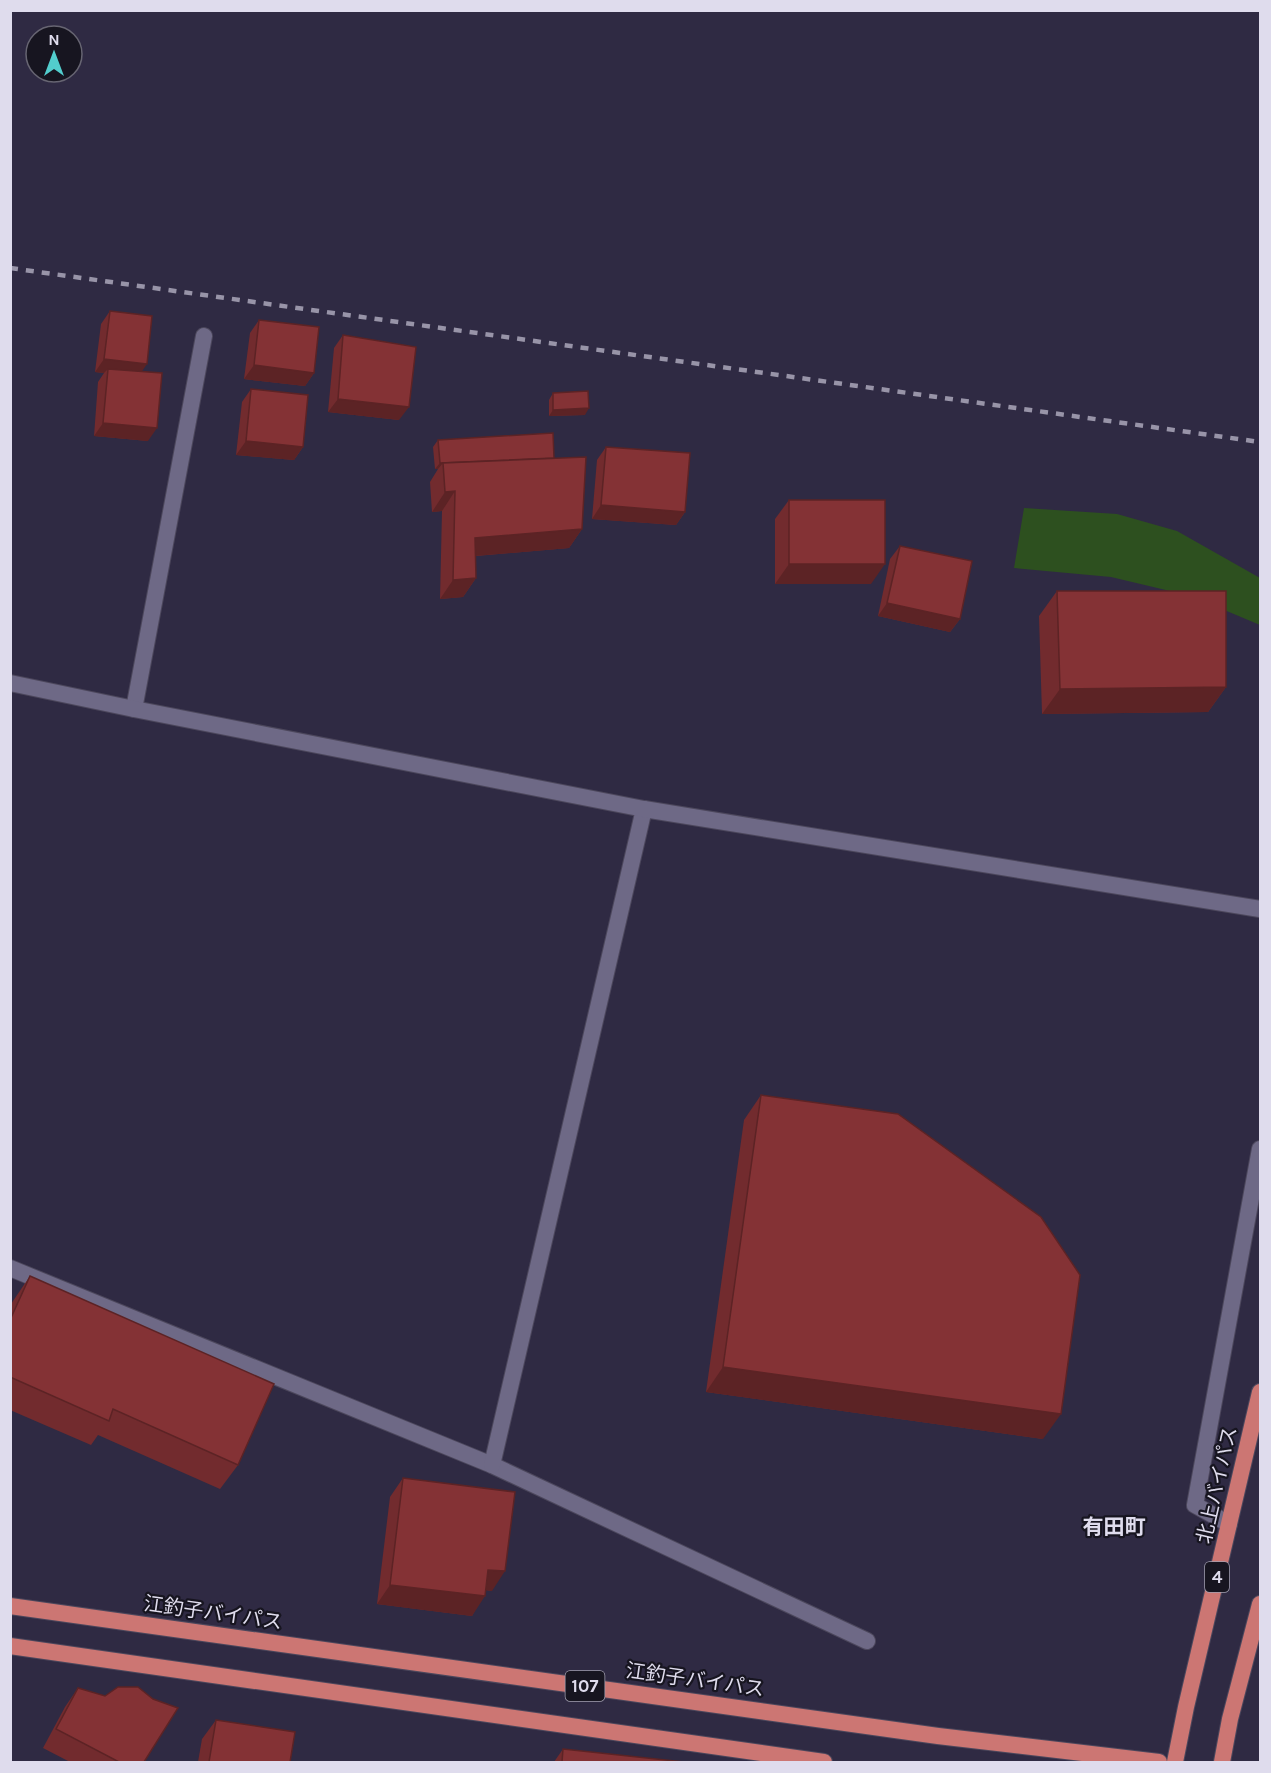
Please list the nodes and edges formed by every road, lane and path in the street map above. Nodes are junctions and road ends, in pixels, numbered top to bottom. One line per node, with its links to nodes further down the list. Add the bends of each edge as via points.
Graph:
1 (204, 336): 3 (street)
2 (10, 683): 3 (street)
3 (134, 710): 4 (street)
4 (644, 809): 5 (street); 9 (street)
5 (1260, 909)
6 (1260, 1149): 10 (street, via 1195,1505)
7 (10, 1268): 9 (street)
8 (1260, 1392): 10 (highway, 北上バイパス / 4)
9 (492, 1466): 13 (street)
10 (1229, 1524): 17 (highway, 北上バイパス / 4)
11 (1260, 1604): 18 (highway)
12 (10, 1606): 16 (highway, 江釣子バイパス / 107, via 938,1736)
13 (867, 1641)
14 (10, 1646): 15 (highway, 107)
15 (824, 1762)
16 (1160, 1762)
17 (1175, 1762)
18 (1222, 1762)

